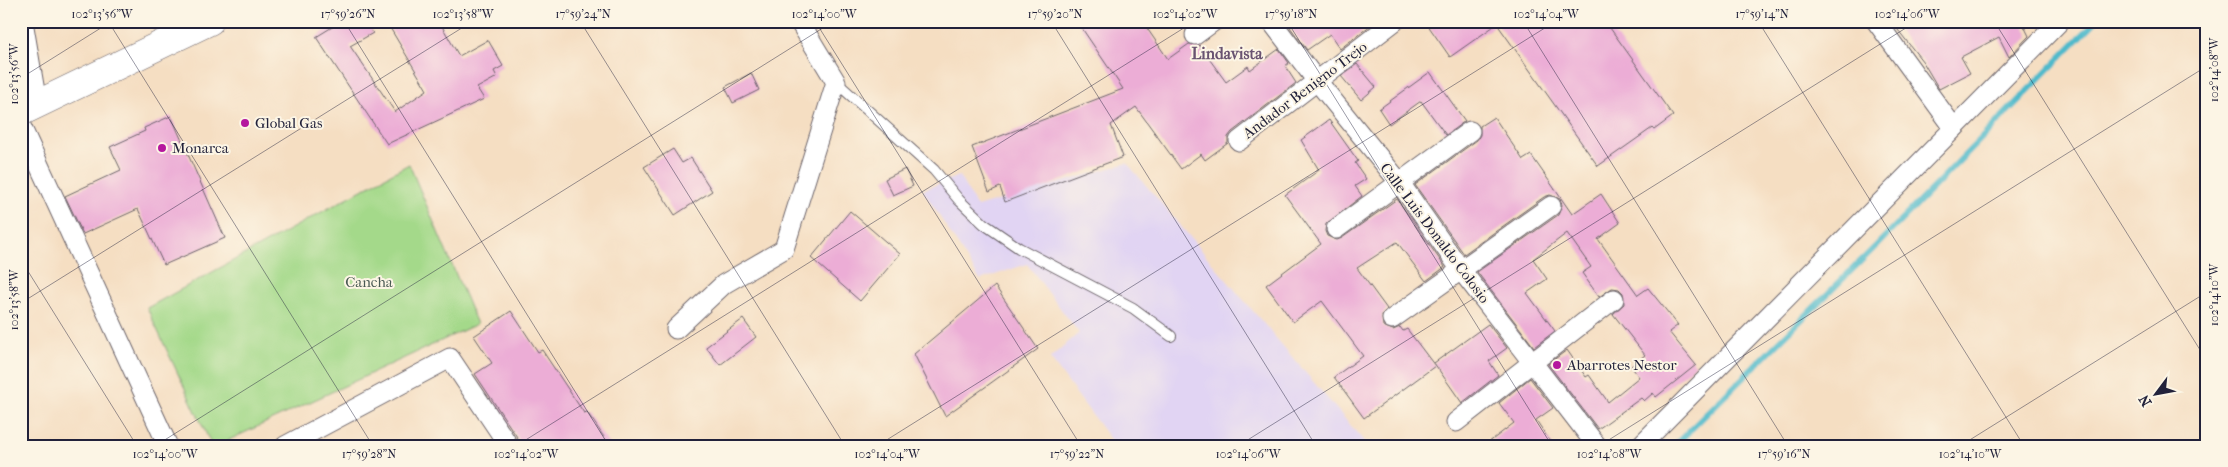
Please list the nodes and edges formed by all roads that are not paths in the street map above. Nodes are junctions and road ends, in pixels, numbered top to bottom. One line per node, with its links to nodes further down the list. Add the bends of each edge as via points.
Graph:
1 (23, 21): 12 (street)
2 (210, 21): 12 (main road)
3 (799, 21): 11 (street)
4 (1214, 21): 9 (street)
5 (1395, 21): 10 (street, Andador Benigno Trejo)
6 (1876, 21): 14 (street)
7 (2060, 21): 14 (street)
8 (1278, 24): 10 (street, Calle Luis Donaldo Colosio)
9 (1195, 35)
10 (1317, 81): 16 (street, Andador Benigno Trejo); 17 (street, Calle Luis Donaldo Colosio)
11 (836, 82): 23 (street, via 784,249 724,284); 24 (lane, via 934,170 984,224 1019,248 1133,308)
12 (29, 108)
13 (21, 126): 27 (street)
14 (1954, 128): 31 (street)
15 (1470, 131): 17 (street)
16 (1239, 141)
17 (1400, 183): 19 (street); 20 (street, Calle Luis Donaldo Colosio)
18 (1551, 206): 20 (street)
19 (1336, 229)
20 (1462, 270): 22 (street); 25 (street, Calle Luis Donaldo Colosio)
21 (1614, 299): 25 (street)
22 (1392, 319)
23 (676, 329)
24 (1171, 336)
25 (1533, 362): 26 (street); 30 (street, Calle Luis Donaldo Colosio)
26 (1456, 422)
27 (168, 446)
28 (285, 446): 29 (street, via 450,358)
29 (508, 446)
30 (1597, 446)
31 (1640, 446)

